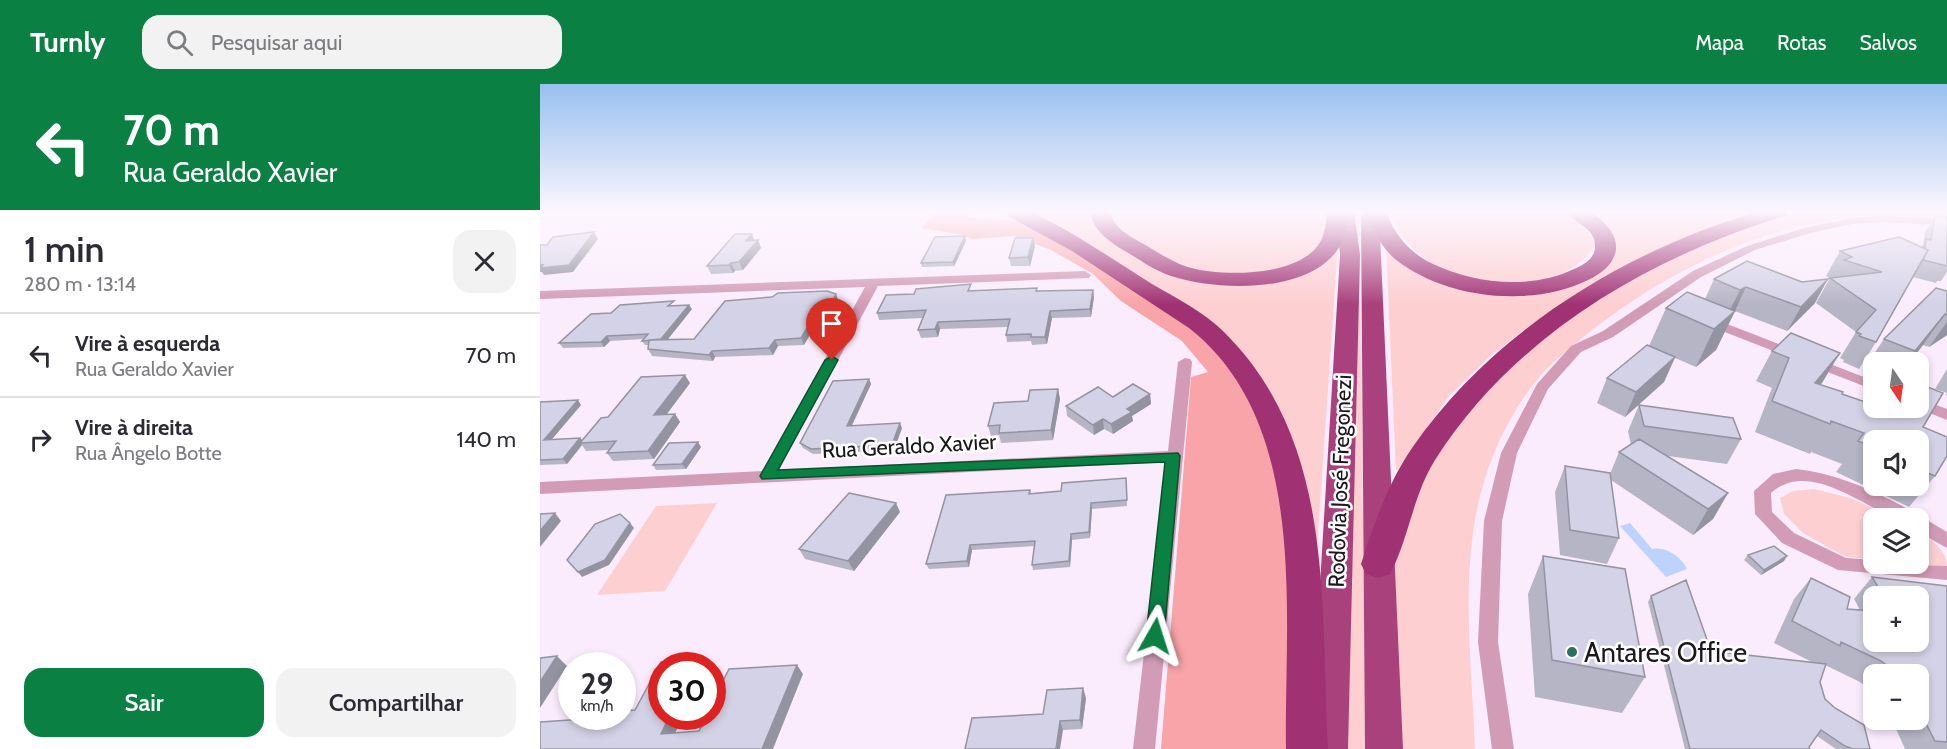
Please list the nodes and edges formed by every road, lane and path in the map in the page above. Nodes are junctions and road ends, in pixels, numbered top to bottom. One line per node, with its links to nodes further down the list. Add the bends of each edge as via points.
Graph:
1 (1073, 243): 31 (highway, via 1213,335 1235,358 1264,400 1298,507 1304,566)
2 (1129, 243): 3 (highway, via 1164,265 1190,274 1239,279 1283,272 1318,256)
3 (1330, 243)
4 (1349, 243): 32 (highway, Rodovia José Fregonezi)
5 (1371, 243): 26 (highway, Rodovia José Fregonezi)
6 (1393, 243): 7 (highway, via 1422,267 1466,283 1522,288 1549,285 1589,271 1601,260)
7 (1605, 243)
8 (1689, 243): 26 (highway, via 1542,327 1512,352 1447,420 1423,456 1401,496)
9 (1770, 243): 13 (street, via 1697,274)
10 (1085, 275): 11 (street)
11 (874, 282): 12 (street); 21 (street)
12 (540, 295)
13 (1656, 301): 14 (street); 34 (street, via 1608,334 1576,350 1542,387 1509,453 1492,521 1488,642)
14 (1678, 309)
15 (1700, 318): 17 (street)
16 (1185, 362): 20 (street)
17 (1863, 382)
18 (1929, 408): 19 (street)
19 (1947, 415)
20 (1173, 456): 21 (street, Rua Geraldo Xavier); 30 (street)
21 (768, 476): 22 (street, Rua Geraldo Xavier)
22 (540, 488)
23 (1891, 508): 27 (street, via 1854,489 1809,477 1780,477 1762,491 1764,514 1788,538 1844,565)
24 (1929, 530): 25 (street)
25 (1947, 541)
26 (1378, 564): 33 (highway, Rodovia José Fregonezi)
27 (1863, 566)
28 (1929, 572): 29 (street)
29 (1947, 573)
30 (1144, 749)
31 (1307, 749)
32 (1329, 749)
33 (1384, 749)
34 (1503, 749)

